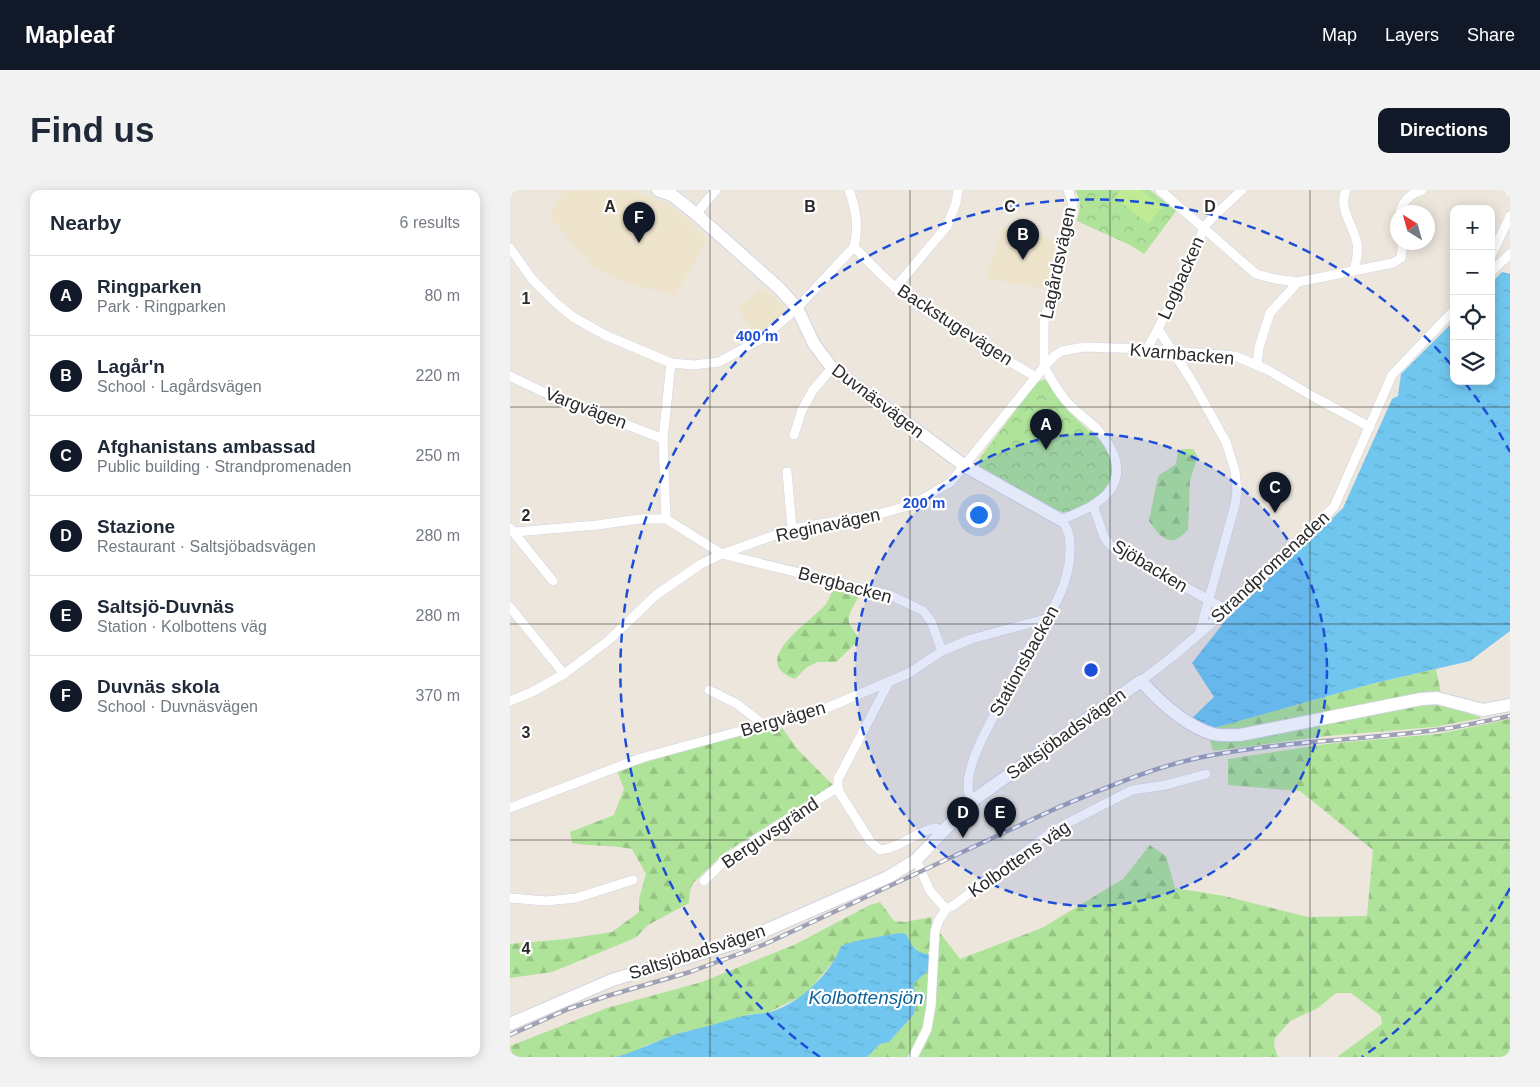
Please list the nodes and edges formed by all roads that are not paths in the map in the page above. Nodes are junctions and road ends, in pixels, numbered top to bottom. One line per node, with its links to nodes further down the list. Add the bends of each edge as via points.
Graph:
1 (658, 190): 11 (street, Duvnäsvägen, via 672,195)
2 (716, 190): 11 (street)
3 (849, 190): 14 (street, via 856,220)
4 (958, 190): 22 (street, via 947,226)
5 (1068, 190): 30 (street, Lagårdsvägen, via 1073,204 1072,213 1044,322)
6 (1160, 190): 13 (street)
7 (1242, 190): 13 (street, Logbacken)
8 (1346, 190): 20 (street, via 1343,207 1358,245)
9 (1422, 190): 10 (street, via 1408,196)
10 (1404, 205)
11 (696, 214): 23 (street, Duvnäsvägen)
12 (1510, 216): 17 (street)
13 (1204, 227): 21 (street, via 1256,274); 25 (street, Logbacken, via 1186,276)
14 (854, 247): 22 (street, Backstugevägen); 23 (street)
15 (510, 248): 28 (street, via 532,279 573,316 605,335)
16 (1402, 250): 20 (street, via 1401,258 1396,262)
17 (1494, 250)
18 (1510, 254): 19 (street)
19 (1495, 268)
20 (1354, 271): 21 (street)
21 (1298, 282): 29 (street, via 1270,313)
22 (896, 287): 33 (street, Backstugevägen, via 965,335)
23 (797, 308): 28 (street, via 761,339 719,362); 31 (street, Duvnäsvägen, via 814,344)
24 (1450, 314): 34 (street, Strandpromenaden, via 1392,375)
25 (1158, 329): 26 (street, Logbacken); 27 (street)
26 (1147, 349): 27 (street, Kvarnbacken); 30 (street, Kvarnbacken, via 1071,349 1054,356)
27 (1171, 351): 29 (street, Kvarnbacken, via 1235,356); 46 (street, via 1226,442 1235,471 1235,505)
28 (671, 363): 36 (street)
29 (1257, 364): 34 (street, Kvarnbacken)
30 (1044, 367): 33 (street, Reginavägen); 39 (street, via 1069,405 1104,438 1116,459 1116,478 1108,492)
31 (832, 368): 35 (street, via 813,390); 37 (street, Duvnäsvägen)
32 (510, 376): 36 (street, Vargvägen)
33 (1036, 377): 37 (street, Reginavägen)
34 (1370, 427): 48 (street, Strandpromenaden, via 1334,507)
35 (794, 435)
36 (663, 439): 40 (street)
37 (964, 466): 41 (street, Duvnäsvägen); 42 (street, Reginavägen, via 951,482 914,504 883,514)
38 (787, 472): 42 (street)
39 (1093, 505): 41 (street); 46 (street, Sjöbacken, via 1111,546)
40 (666, 519): 43 (street, via 640,518 597,525); 44 (street, Bergbacken)
41 (1061, 520): 49 (street, Stationsbacken, via 1070,536 1068,571 1064,588)
42 (792, 529): 44 (street, Reginavägen)
43 (512, 530): 45 (street)
44 (722, 554): 51 (street, Bergbacken, via 890,595 923,611 931,621); 52 (street, Reginavägen, via 701,564 656,595 609,640)
45 (552, 581)
46 (1209, 600): 48 (street, Sjöbacken); 50 (street)
47 (510, 607): 52 (street)
48 (1227, 610): 50 (street, Strandpromenaden)
49 (1049, 618): 51 (street, Bergvägen, via 971,638); 61 (street, Stationsbacken, via 1023,659 983,738 969,781)
50 (1200, 632): 53 (street, Strandpromenaden)
51 (942, 650): 54 (street, Bergvägen, via 909,673)
52 (564, 674): 56 (street, Reginavägen)
53 (1141, 681): 57 (street, Saltsjöbadsvägen, via 1157,698 1198,729 1224,736 1421,699 1437,698 1483,710); 61 (street, Saltsjöbadsvägen)
54 (889, 682): 58 (street, Bergvägen, via 829,707); 60 (street, via 838,779)
55 (709, 690): 58 (street, via 737,704)
56 (510, 701)
57 (1510, 705)
58 (764, 725): 62 (street, Bergvägen, via 641,758)
59 (1206, 774): 68 (street, Kolbottens väg, via 1132,790 1054,830)
60 (838, 787): 63 (street, via 870,841 880,850 893,848 929,829 936,828); 66 (street, Berguvsgränd, via 727,858)
61 (972, 801): 63 (street, Saltsjöbadsvägen)
62 (510, 808)
63 (942, 832): 64 (street, Saltsjöbadsvägen)
64 (916, 860): 68 (street, via 930,890); 69 (street, Saltsjöbadsvägen, via 888,877 739,942 612,980)
65 (633, 880): 67 (street, via 576,898)
66 (704, 881)
67 (510, 898)
68 (946, 909): 70 (street, via 935,931 928,1029)
69 (510, 1024)
70 (913, 1057)

